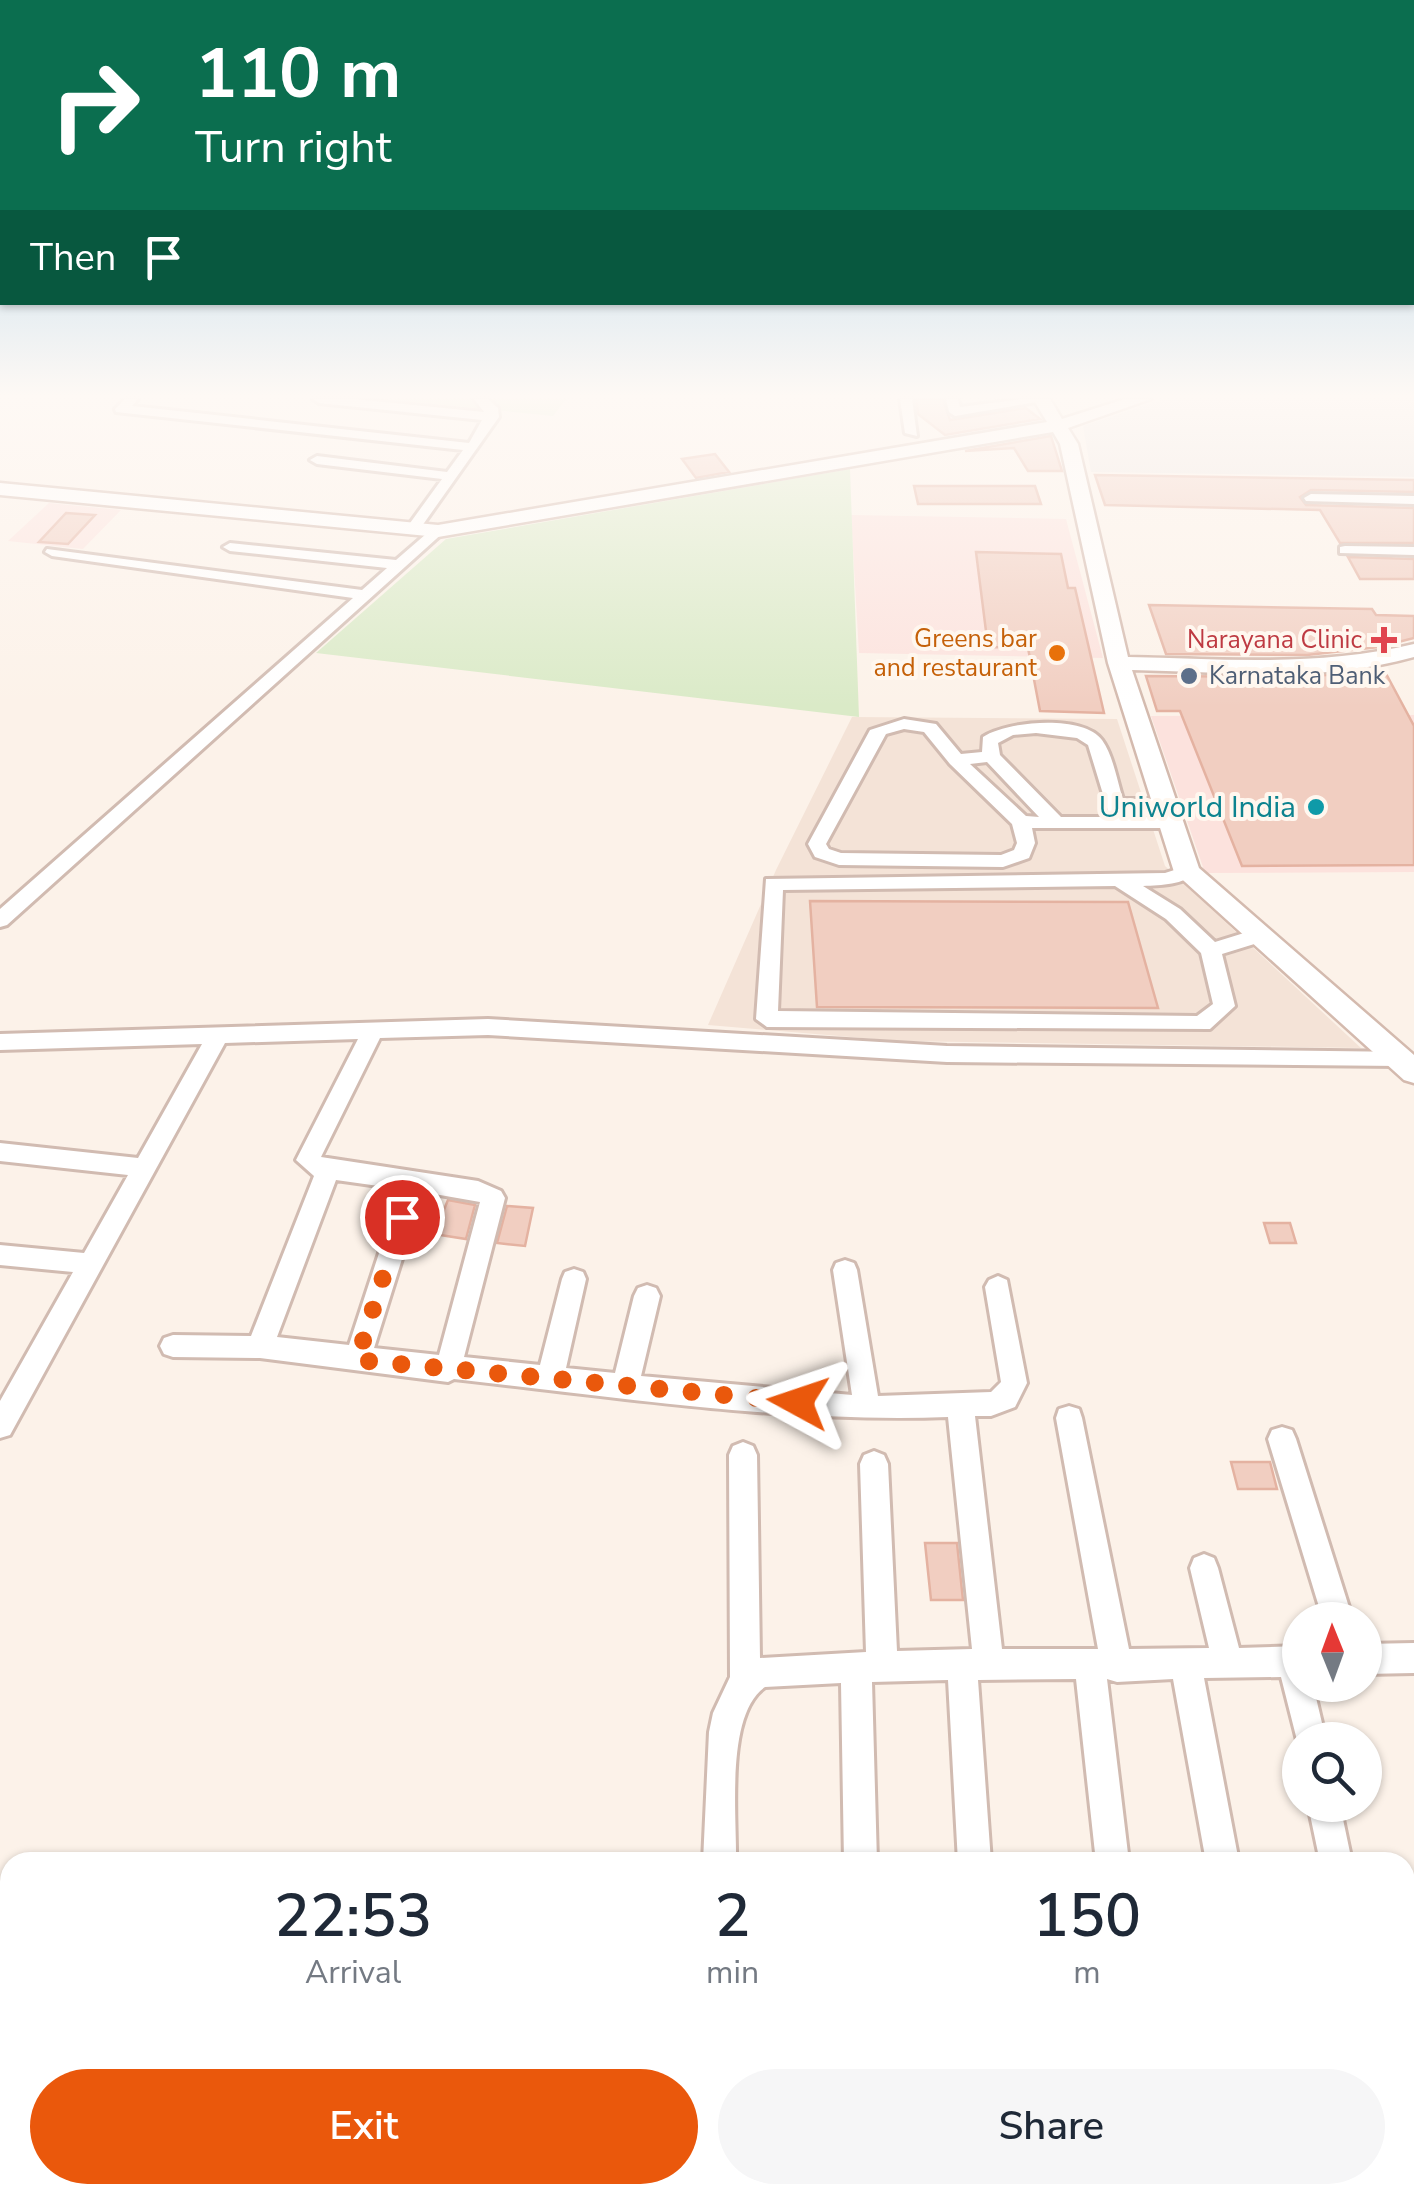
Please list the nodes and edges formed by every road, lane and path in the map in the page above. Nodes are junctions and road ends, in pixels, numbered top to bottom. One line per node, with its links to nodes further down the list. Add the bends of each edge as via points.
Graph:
1 (129, 502): 5 (main road)
2 (432, 502): 5 (street)
3 (610, 502): 6 (main road)
4 (1082, 502): 14 (main road)
5 (412, 530): 6 (main road)
6 (438, 531): 11 (street)
7 (230, 547): 11 (street)
8 (1345, 550): 9 (street)
9 (1414, 551)
10 (52, 552): 12 (street)
11 (400, 565): 12 (street)
12 (365, 595): 23 (street)
13 (1414, 650): 14 (main road, via 1320,666)
14 (1119, 662): 18 (main road)
15 (991, 756): 16 (street); 17 (street, via 988,741 996,733 1088,735); 20 (street)
16 (956, 760): 19 (street); 19 (street, via 930,728 904,724 879,730 817,844 822,853 839,859 1002,861 1022,854)
17 (1118, 814): 18 (street); 20 (street)
18 (1168, 814): 21 (main road)
19 (1020, 822): 20 (street)
20 (1056, 823)
21 (1187, 872): 22 (street); 24 (main road)
22 (1120, 880): 25 (street); 25 (street, via 772,884 767,1019 1202,1024 1224,1006)
23 (0, 920)
24 (1257, 936): 25 (street); 29 (main road)
25 (1211, 950)
26 (373, 1030): 27 (street); 29 (street, via 488,1027 947,1054); 32 (street, via 308,1153 312,1166)
27 (218, 1037): 28 (street); 31 (street)
28 (0, 1042)
29 (1407, 1065)
30 (0, 1152): 31 (street)
31 (145, 1168): 35 (street)
32 (328, 1170): 33 (street); 41 (street)
33 (414, 1182): 42 (street); 43 (street, via 493,1198)
34 (0, 1255): 35 (street)
35 (92, 1264): 46 (street)
36 (844, 1270): 48 (street)
37 (574, 1279): 44 (street)
38 (998, 1287): 47 (street, via 1012,1392 991,1404)
39 (646, 1296): 45 (street)
40 (173, 1346): 41 (street)
41 (260, 1347): 42 (street)
42 (357, 1360): 43 (street)
43 (448, 1370): 44 (street)
44 (550, 1380): 45 (street)
45 (625, 1386): 48 (street)
46 (10, 1391): 50 (street)
47 (960, 1405): 48 (street); 61 (street)
48 (867, 1408)
49 (1069, 1418): 63 (street)
50 (0, 1426)
51 (1282, 1438): 55 (street)
52 (743, 1454): 64 (street)
53 (874, 1464): 59 (street)
54 (1204, 1568): 60 (street)
55 (1332, 1602)
56 (1414, 1658): 57 (street)
57 (1382, 1659)
58 (1282, 1662): 60 (street)
59 (869, 1664): 61 (street); 64 (street, via 762,1672); 67 (street)
60 (1228, 1664): 62 (street)
61 (976, 1665): 63 (street); 68 (street)
62 (1186, 1666): 63 (street); 70 (street)
63 (1104, 1667): 69 (street)
64 (745, 1681): 66 (street, via 726,1724)
65 (1328, 1822): 71 (street)
66 (720, 1852)
67 (861, 1852)
68 (975, 1852)
69 (1113, 1852)
70 (1220, 1852)
71 (1334, 1852)

